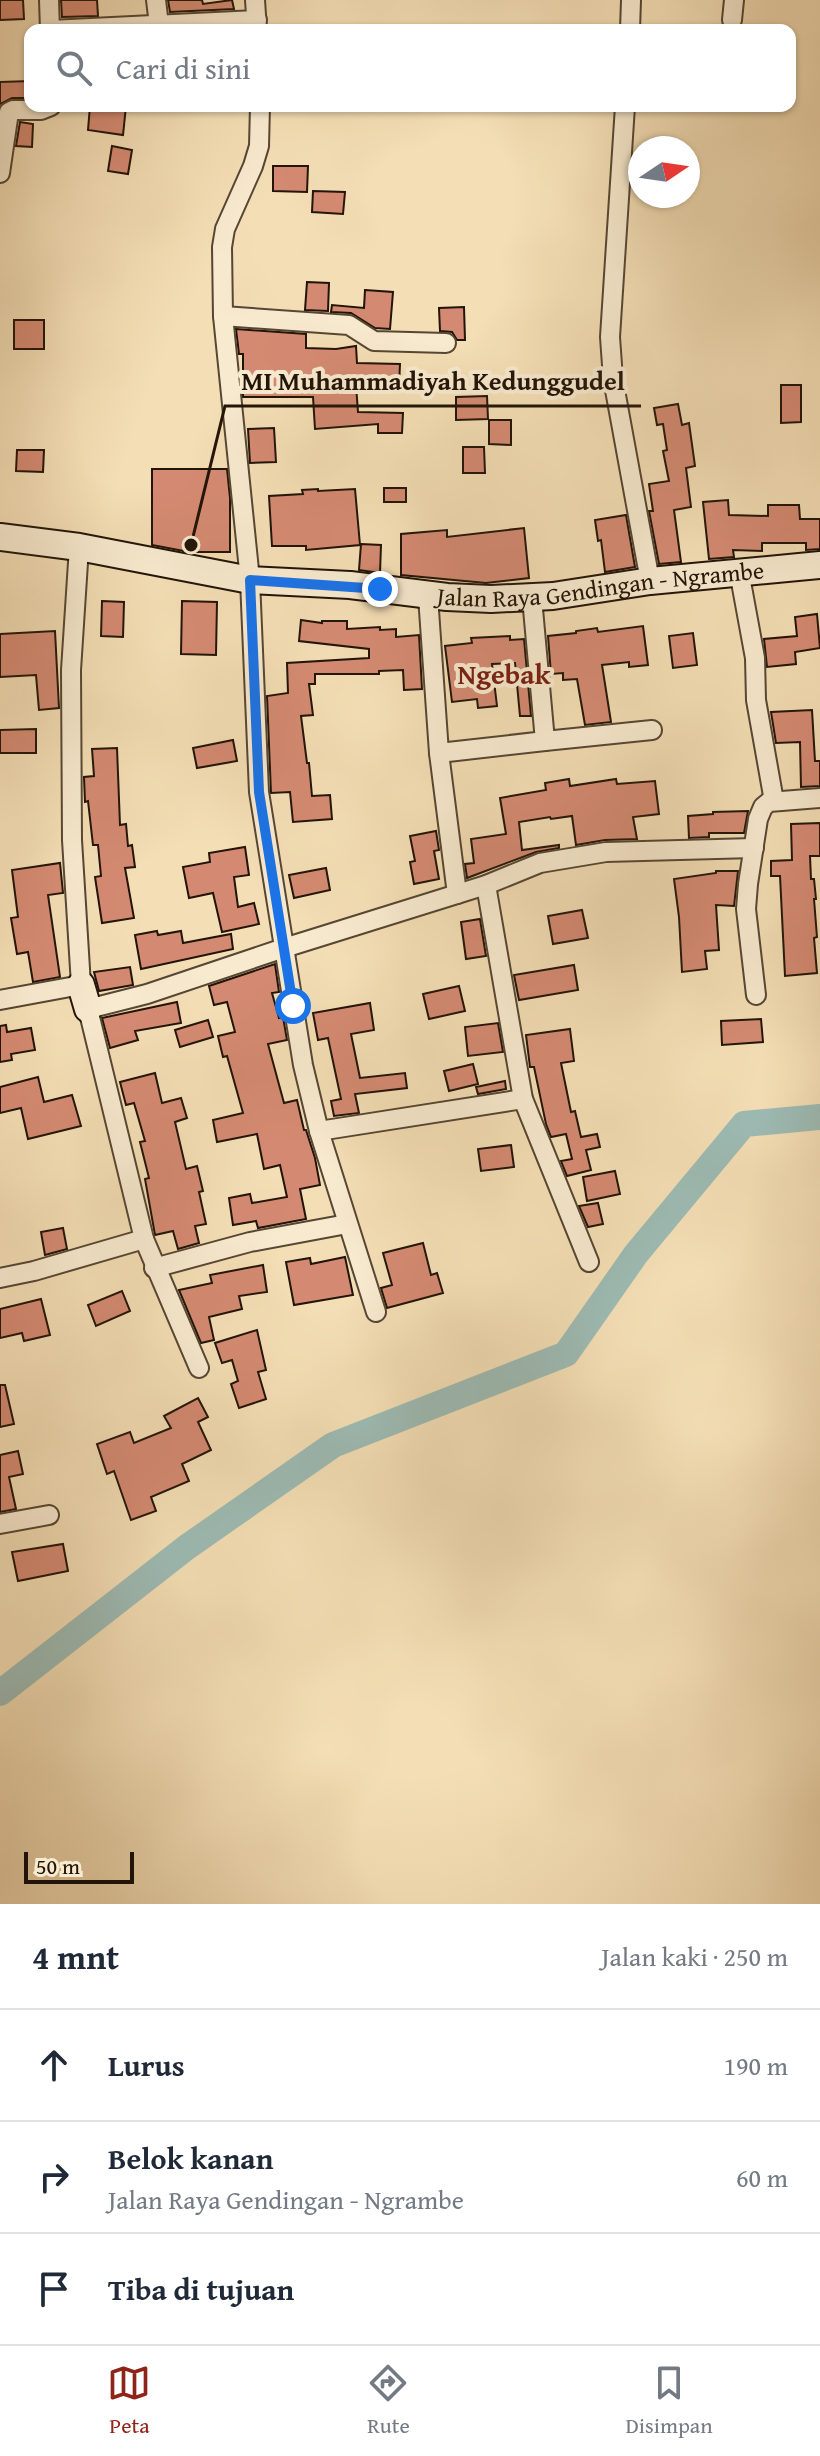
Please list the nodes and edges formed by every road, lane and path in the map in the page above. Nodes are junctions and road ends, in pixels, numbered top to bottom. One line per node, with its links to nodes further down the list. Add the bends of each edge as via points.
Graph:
1 (49, 0): 7 (street)
2 (156, 0): 8 (street)
3 (255, 0): 9 (street)
4 (631, 0): 10 (street)
5 (734, 0): 6 (street)
6 (732, 20)
7 (50, 24)
8 (159, 24)
9 (257, 24)
10 (630, 24)
11 (6, 110): 14 (street)
12 (260, 112): 15 (street, via 253,166 222,237)
13 (625, 112): 22 (street, via 610,337)
14 (0, 173)
15 (223, 316): 16 (street, via 349,325 374,341); 21 (street)
16 (446, 343)
17 (0, 537): 18 (main road, Jalan Raya Gendingan - Ngrambe)
18 (79, 547): 21 (main road, Jalan Raya Gendingan - Ngrambe); 35 (street, via 71,685 72,840)
19 (820, 565): 20 (main road, Jalan Raya Gendingan - Ngrambe)
20 (739, 571): 22 (main road, Jalan Raya Gendingan - Ngrambe); 29 (street)
21 (250, 580): 23 (main road, Jalan Raya Gendingan - Ngrambe); 33 (street, via 259,792)
22 (650, 581): 24 (main road, Jalan Raya Gendingan - Ngrambe)
23 (428, 596): 24 (main road, Jalan Raya Gendingan - Ngrambe); 27 (street)
24 (532, 598): 26 (street)
25 (652, 730): 26 (street)
26 (545, 741): 27 (street)
27 (439, 753): 32 (street)
28 (820, 798): 29 (street)
29 (774, 801): 30 (street, via 761,811)
30 (754, 848): 31 (street, via 606,852 540,863); 34 (street, via 746,909)
31 (486, 885): 32 (street); 37 (street)
32 (457, 894): 33 (street)
33 (284, 948): 35 (street, via 147,994); 38 (street)
34 (756, 995)
35 (84, 997): 36 (street); 40 (street)
36 (0, 1000)
37 (523, 1099): 38 (street); 41 (street)
38 (319, 1131): 39 (street)
39 (347, 1224): 42 (street, via 250,1242); 44 (street)
40 (144, 1239): 42 (street); 43 (street)
41 (589, 1262)
42 (154, 1268): 45 (street)
43 (0, 1278)
44 (376, 1312)
45 (199, 1368)
46 (49, 1515): 47 (street)
47 (0, 1524)

